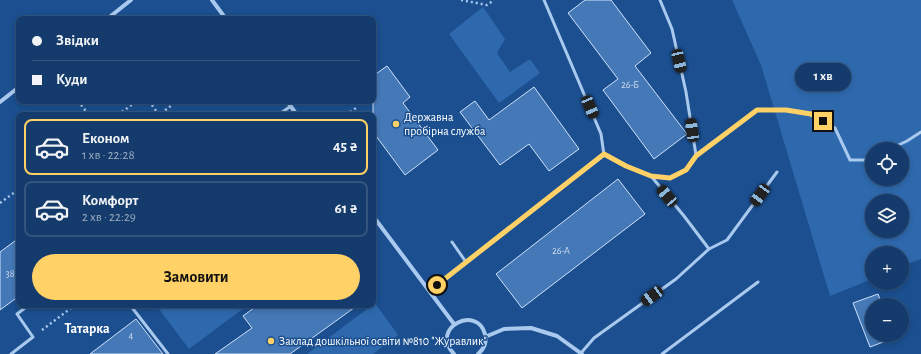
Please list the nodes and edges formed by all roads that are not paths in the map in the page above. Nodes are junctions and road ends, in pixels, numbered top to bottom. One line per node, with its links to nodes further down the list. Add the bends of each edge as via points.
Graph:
1 (131, 0): 5 (street)
2 (212, 0): 6 (street)
3 (544, 0): 14 (lane, via 601,134)
4 (660, 0): 15 (lane, via 672,29 686,92)
5 (110, 16)
6 (224, 16)
7 (16, 89): 8 (street)
8 (0, 102)
9 (291, 106): 10 (lane); 11 (street)
10 (282, 112)
11 (295, 112)
12 (921, 132): 13 (lane)
13 (905, 142)
14 (604, 154): 18 (lane); 22 (lane)
15 (696, 156): 16 (lane, via 757,110 786,110 811,114 835,128 850,160); 18 (lane, via 686,170 670,178)
16 (865, 160)
17 (777, 172): 21 (lane, via 727,240)
18 (651, 176): 21 (lane)
19 (376, 220): 24 (street)
20 (452, 242): 22 (lane)
21 (709, 249): 35 (lane, via 676,279 594,338)
22 (466, 262): 24 (lane)
23 (758, 282): 36 (lane)
24 (429, 291): 27 (street)
25 (25, 308): 30 (lane, via 17,314 33,337)
26 (132, 308): 31 (lane)
27 (454, 324): 28 (street, via 465,320 476,322 484,331); 29 (street, via 447,339)
28 (485, 337): 34 (street, via 483,348); 35 (street, via 504,329 532,328 557,336)
29 (450, 350): 32 (street); 33 (street)
30 (11, 354)
31 (168, 354)
32 (446, 354)
33 (454, 354)
34 (478, 354)
35 (582, 354)
36 (662, 354)

